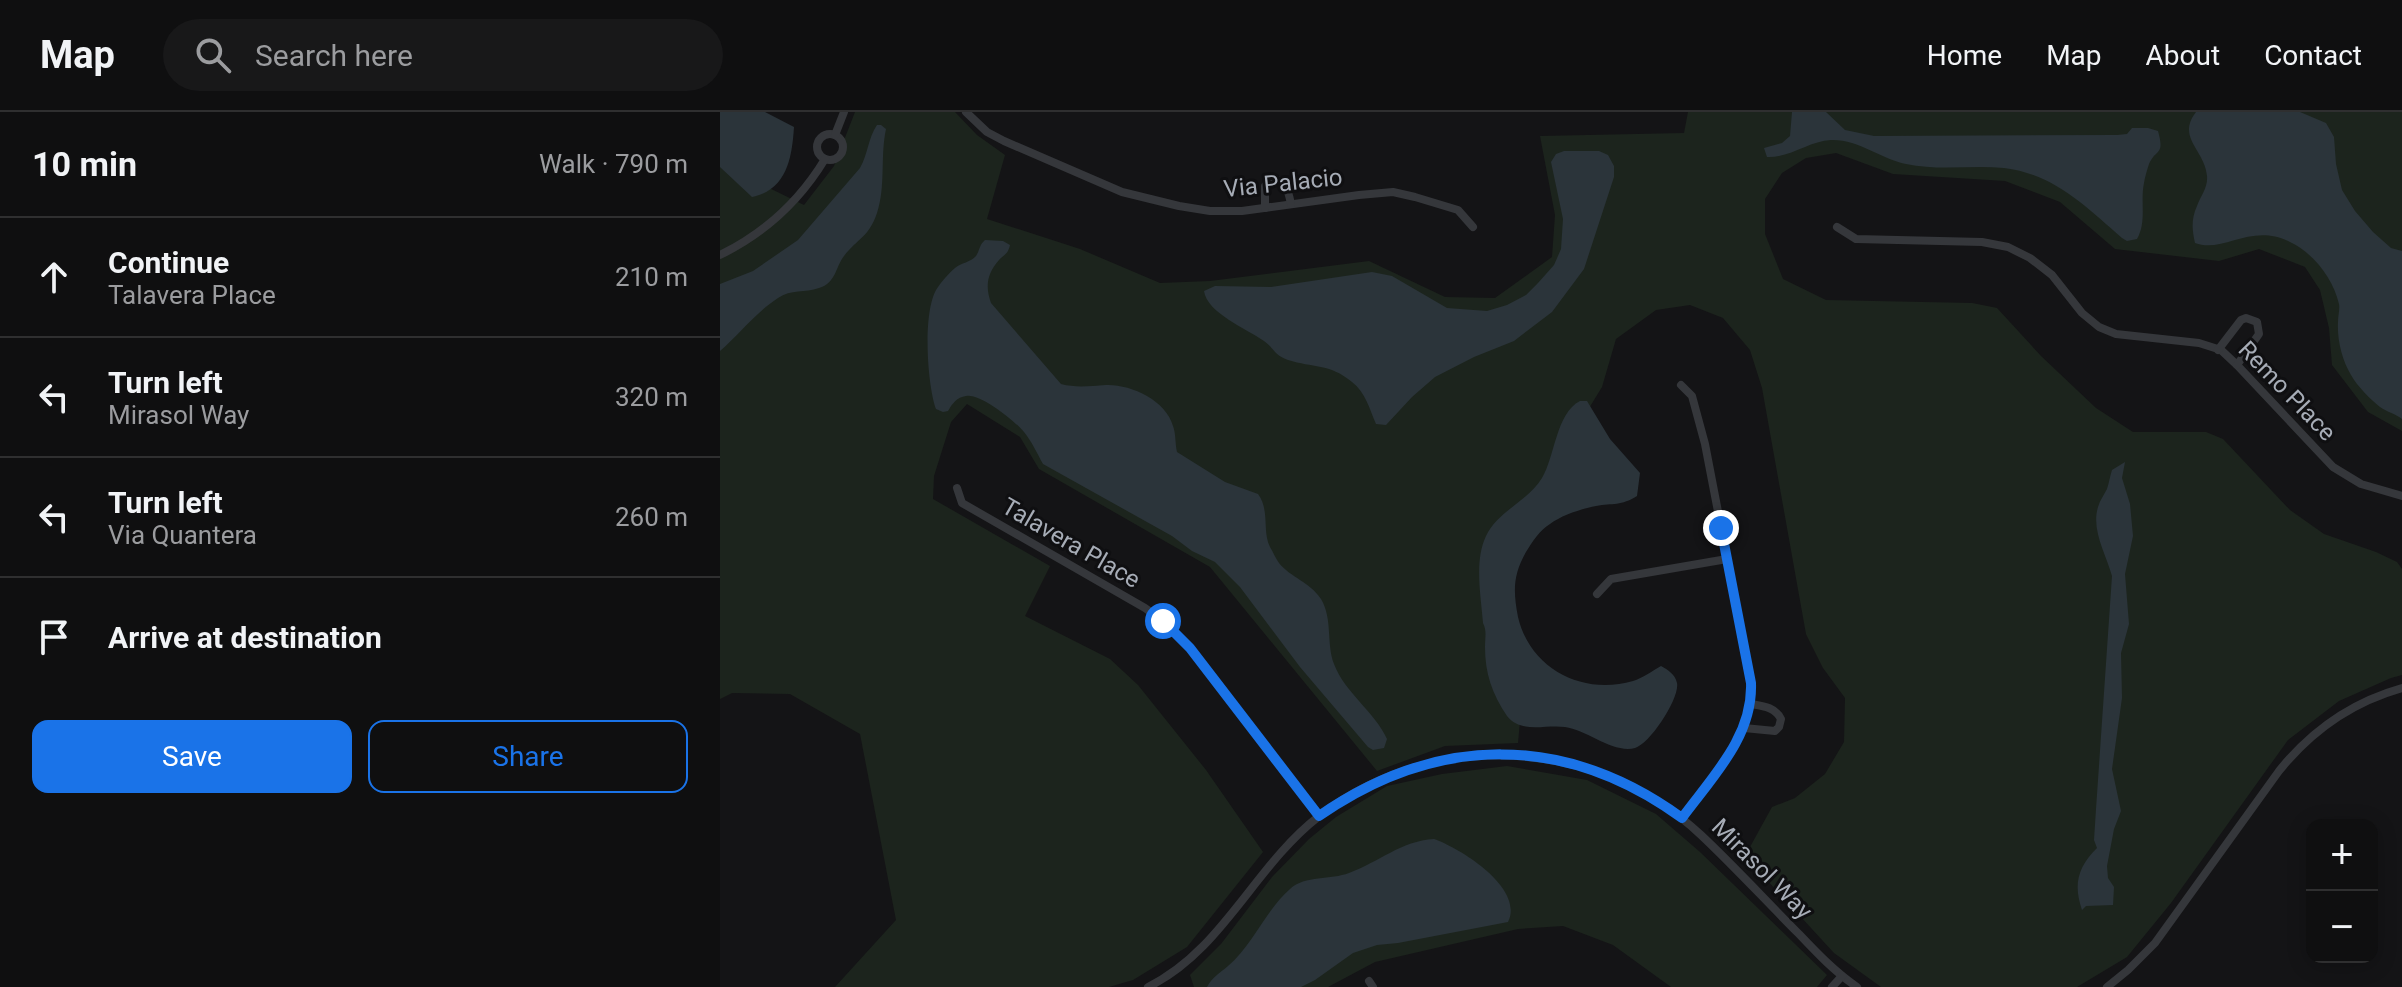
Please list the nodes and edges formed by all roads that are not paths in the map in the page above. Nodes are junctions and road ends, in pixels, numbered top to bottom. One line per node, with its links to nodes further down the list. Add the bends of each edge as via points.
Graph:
1 (844, 112): 3 (street)
2 (966, 112): 6 (street, Via Palacio, via 1004,141 1122,192 1210,211)
3 (835, 135): 4 (street, via 842,152); 4 (street, via 819,139 817,148)
4 (825, 159): 9 (street, via 775,220)
5 (1291, 204): 6 (street, Via Palacio); 6 (street, via 1286,185 1273,181 1265,186); 7 (street, Via Palacio, via 1393,192 1458,210)
6 (1265, 208)
7 (1473, 227)
8 (1837, 227): 10 (street, Remo Place, via 1856,239 2008,247 2052,275 2099,327)
9 (720, 255)
10 (2218, 350): 11 (street, Remo Place); 11 (street, via 2241,320 2257,322 2259,334)
11 (2237, 365): 14 (street, Remo Place, via 2333,467 2361,484)
12 (1681, 385): 15 (street, via 1692,396 1705,444)
13 (957, 488): 20 (street, Talavera Place, via 962,503 1163,621 1190,648)
14 (2402, 496)
15 (1727, 559): 16 (street, via 1611,579); 18 (street)
16 (1597, 594)
17 (2402, 688): 26 (street, via 2352,708 2300,747 2155,943)
18 (1751, 704): 19 (street); 19 (street, via 1778,712 1779,727)
19 (1744, 728): 21 (street)
20 (1319, 816): 21 (street, Mirasol Way, via 1405,770 1491,755 1587,768 1630,785); 23 (street, Mirasol Way, via 1282,850 1202,948)
21 (1682, 818): 22 (street, Mirasol Way)
22 (1842, 976): 24 (street); 25 (street, Mirasol Way)
23 (1148, 987)
24 (1832, 987)
25 (1857, 987)
26 (2107, 987)

